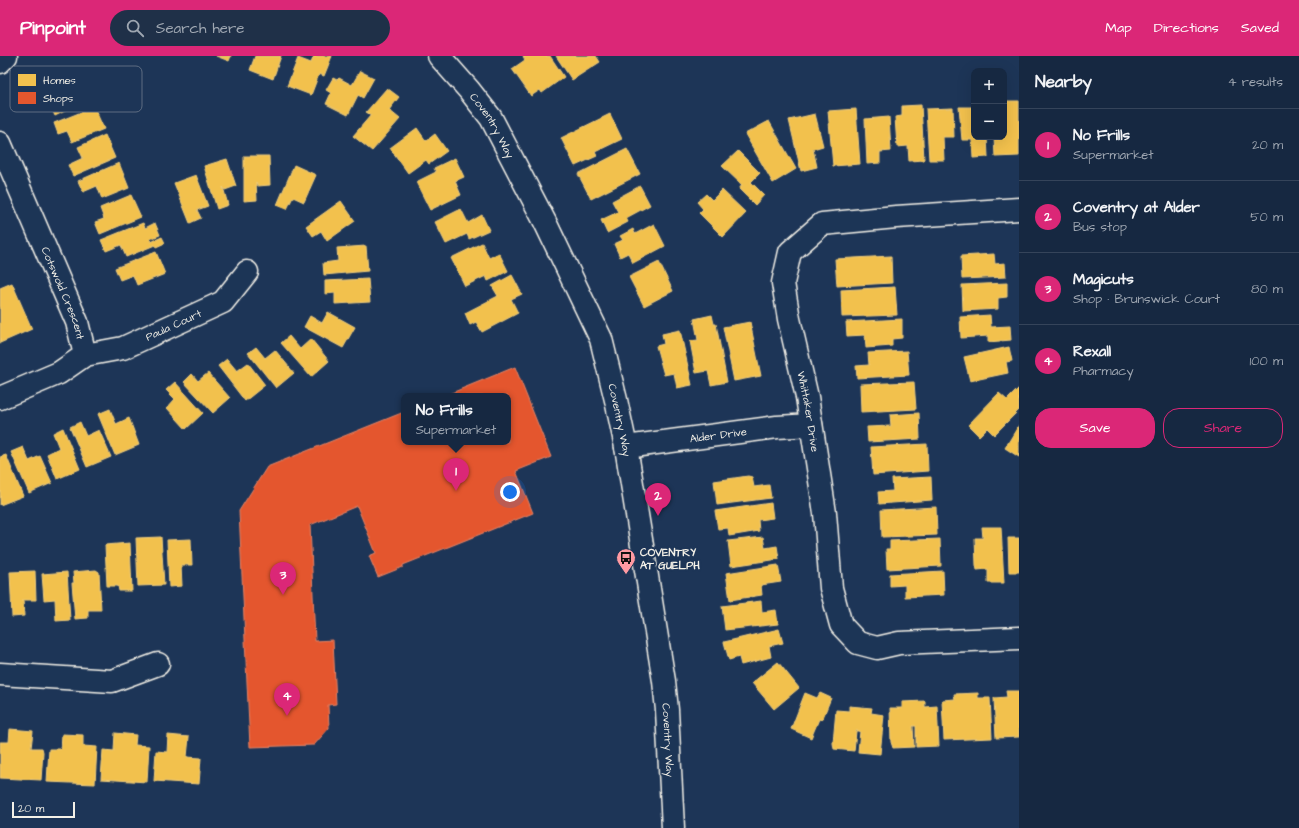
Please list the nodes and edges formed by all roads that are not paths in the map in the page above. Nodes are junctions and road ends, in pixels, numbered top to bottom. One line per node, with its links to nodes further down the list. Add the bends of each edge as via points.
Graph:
1 (6, 56): 3 (street)
2 (440, 56): 10 (street, Coventry Way, via 491,118 598,332)
3 (0, 62)
4 (0, 144): 7 (street, Cotswold Crescent, via 77,322)
5 (1019, 210): 9 (street, Whittaker Drive, via 903,216 822,224 790,252 783,283)
6 (247, 272): 7 (street, Paula Court, via 223,302 122,348)
7 (86, 355): 8 (street, Cotswold Crescent, via 59,374)
8 (0, 398)
9 (811, 425): 10 (street, Alder Drive, via 777,427); 11 (street, Whittaker Drive, via 825,513 831,588 841,625 858,643 877,648 899,643)
10 (626, 447): 14 (street, Coventry Way, via 664,681)
11 (1019, 638)
12 (158, 664): 13 (street, via 112,681)
13 (0, 674)
14 (674, 828)

